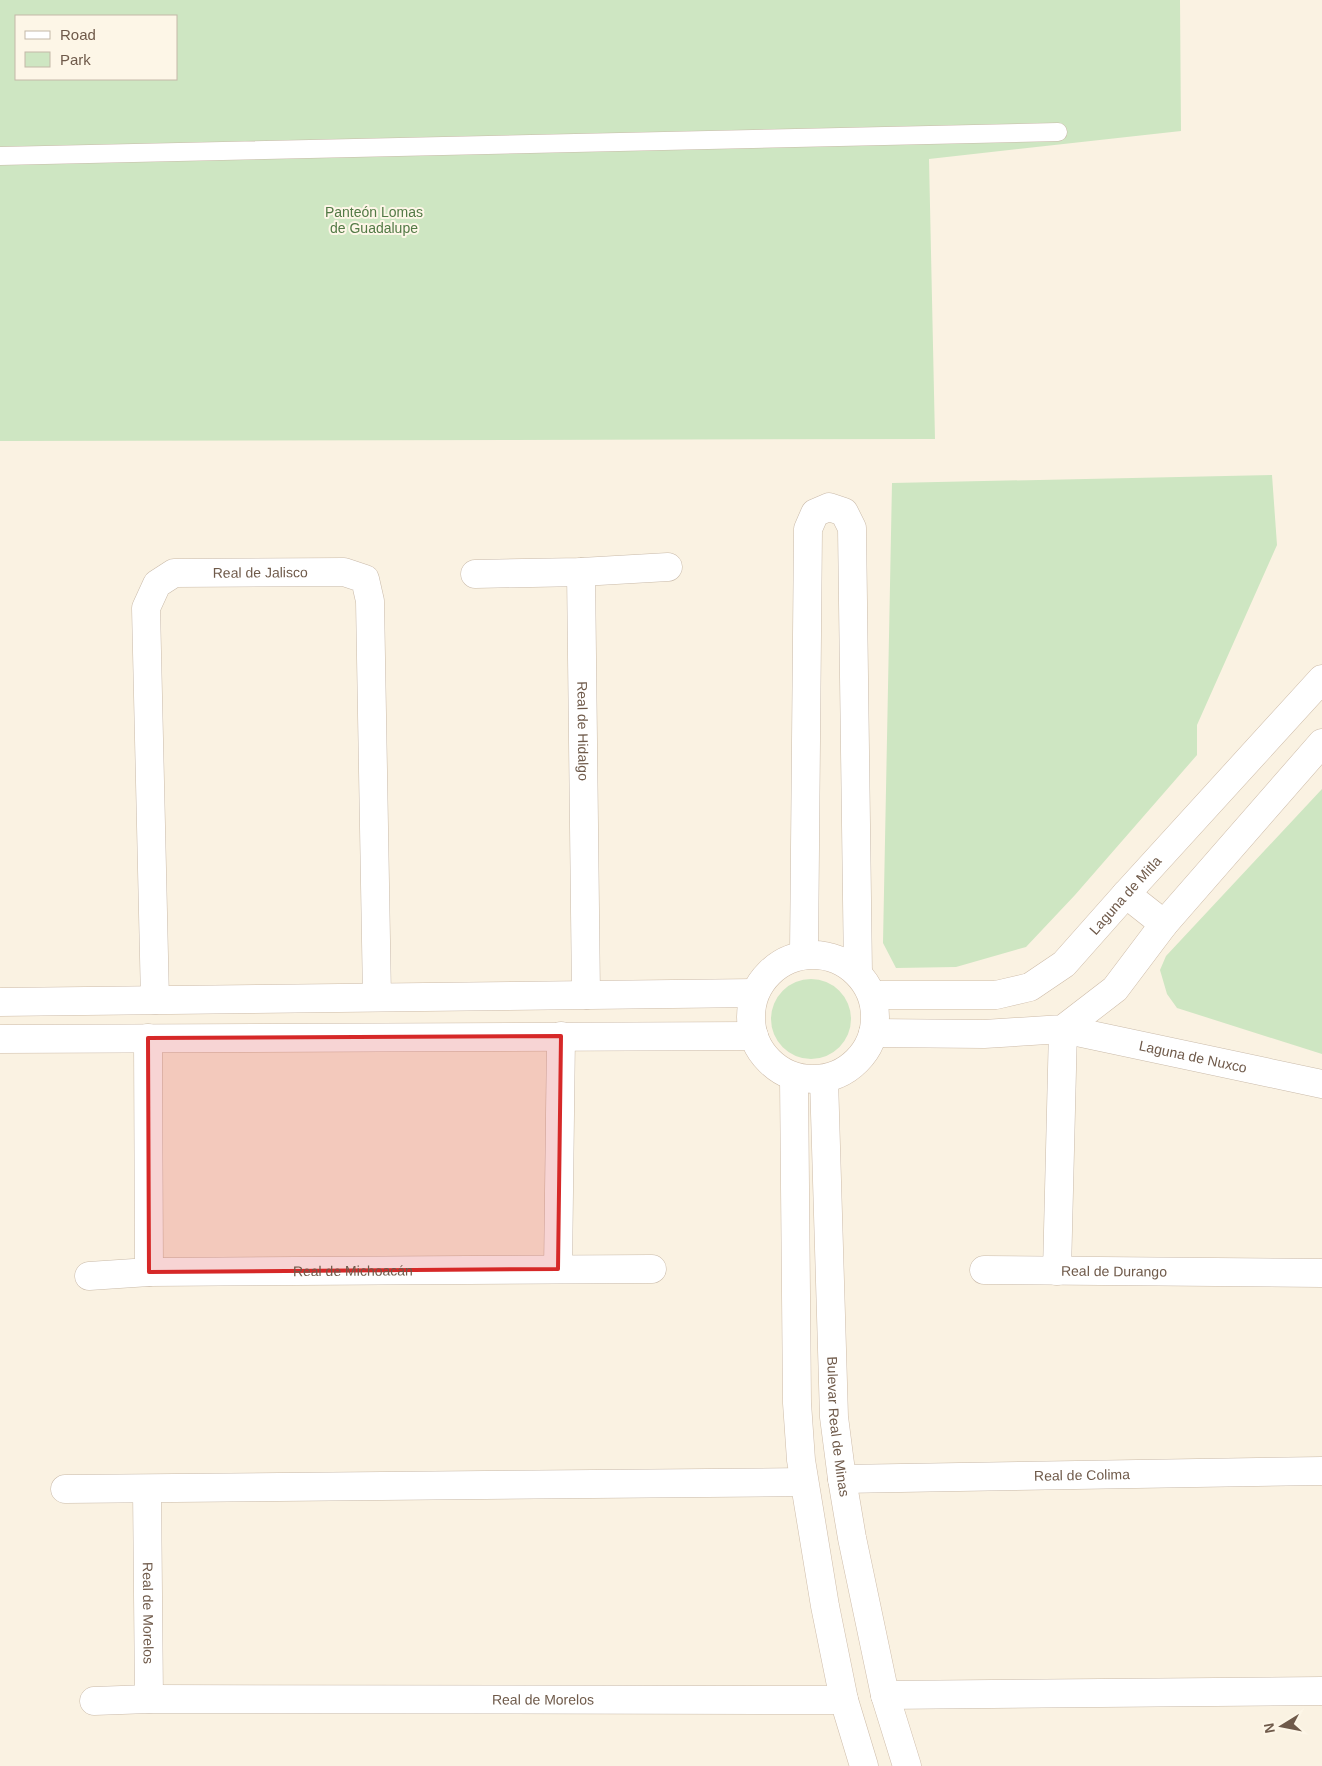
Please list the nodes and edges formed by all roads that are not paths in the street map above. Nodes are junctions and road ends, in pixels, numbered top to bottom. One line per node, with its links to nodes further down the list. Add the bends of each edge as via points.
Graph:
1 (1058, 132): 2 (lane)
2 (0, 156)
3 (668, 568): 4 (street)
4 (581, 572): 5 (street); 13 (street, Real de Hidalgo)
5 (474, 574)
6 (1322, 679): 8 (street, Laguna de Mitla)
7 (1322, 743): 9 (street)
8 (1126, 894): 9 (street); 11 (street, Laguna de Mitla, via 1064,964 1030,987 996,996)
9 (1164, 924): 17 (street, via 1115,989)
10 (804, 954): 11 (street, via 824,955 842,961); 11 (street, via 808,529 815,512 829,507 844,512 852,528); 12 (street, via 775,967)
11 (865, 984): 18 (street, via 876,1014)
12 (755, 993): 13 (street); 20 (street, via 751,1007)
13 (586, 996): 14 (street)
14 (377, 997): 15 (street); 15 (street, Real de Jalisco, via 370,601 365,579 344,572 174,573 157,584 146,608)
15 (155, 1000): 16 (street)
16 (0, 1002)
17 (1063, 1029): 18 (street, via 984,1034); 25 (street, Laguna de Nuxco); 29 (street, Real de Durango)
18 (873, 1033): 24 (street, via 867,1050 856,1063 841,1073)
19 (561, 1036): 20 (street); 21 (street); 26 (street)
20 (754, 1036): 23 (street, via 771,1062)
21 (148, 1038): 22 (street); 30 (street)
22 (0, 1039)
23 (794, 1078): 24 (street); 35 (street, via 797,1403)
24 (824, 1078): 34 (street, Bulevar Real de Minas, via 834,1417)
25 (1322, 1084)
26 (558, 1269): 27 (street, Real de Michoacán); 30 (street, Real de Michoacán)
27 (652, 1269)
28 (984, 1270): 29 (street)
29 (1057, 1271): 31 (street, Real de Durango)
30 (149, 1272): 32 (street, Real de Michoacán)
31 (1322, 1273)
32 (89, 1276)
33 (1322, 1471): 34 (street, Real de Colima)
34 (842, 1479): 39 (street, Bulevar Real de Minas)
35 (804, 1482): 37 (street); 41 (street, via 824,1606)
36 (65, 1489): 37 (street)
37 (147, 1489): 40 (street, Real de Morelos)
38 (1322, 1691): 39 (street)
39 (885, 1695): 44 (street, Bulevar Real de Minas)
40 (149, 1699): 41 (street, Real de Morelos); 42 (street)
41 (844, 1700): 43 (street)
42 (94, 1701)
43 (864, 1766)
44 (907, 1766)

